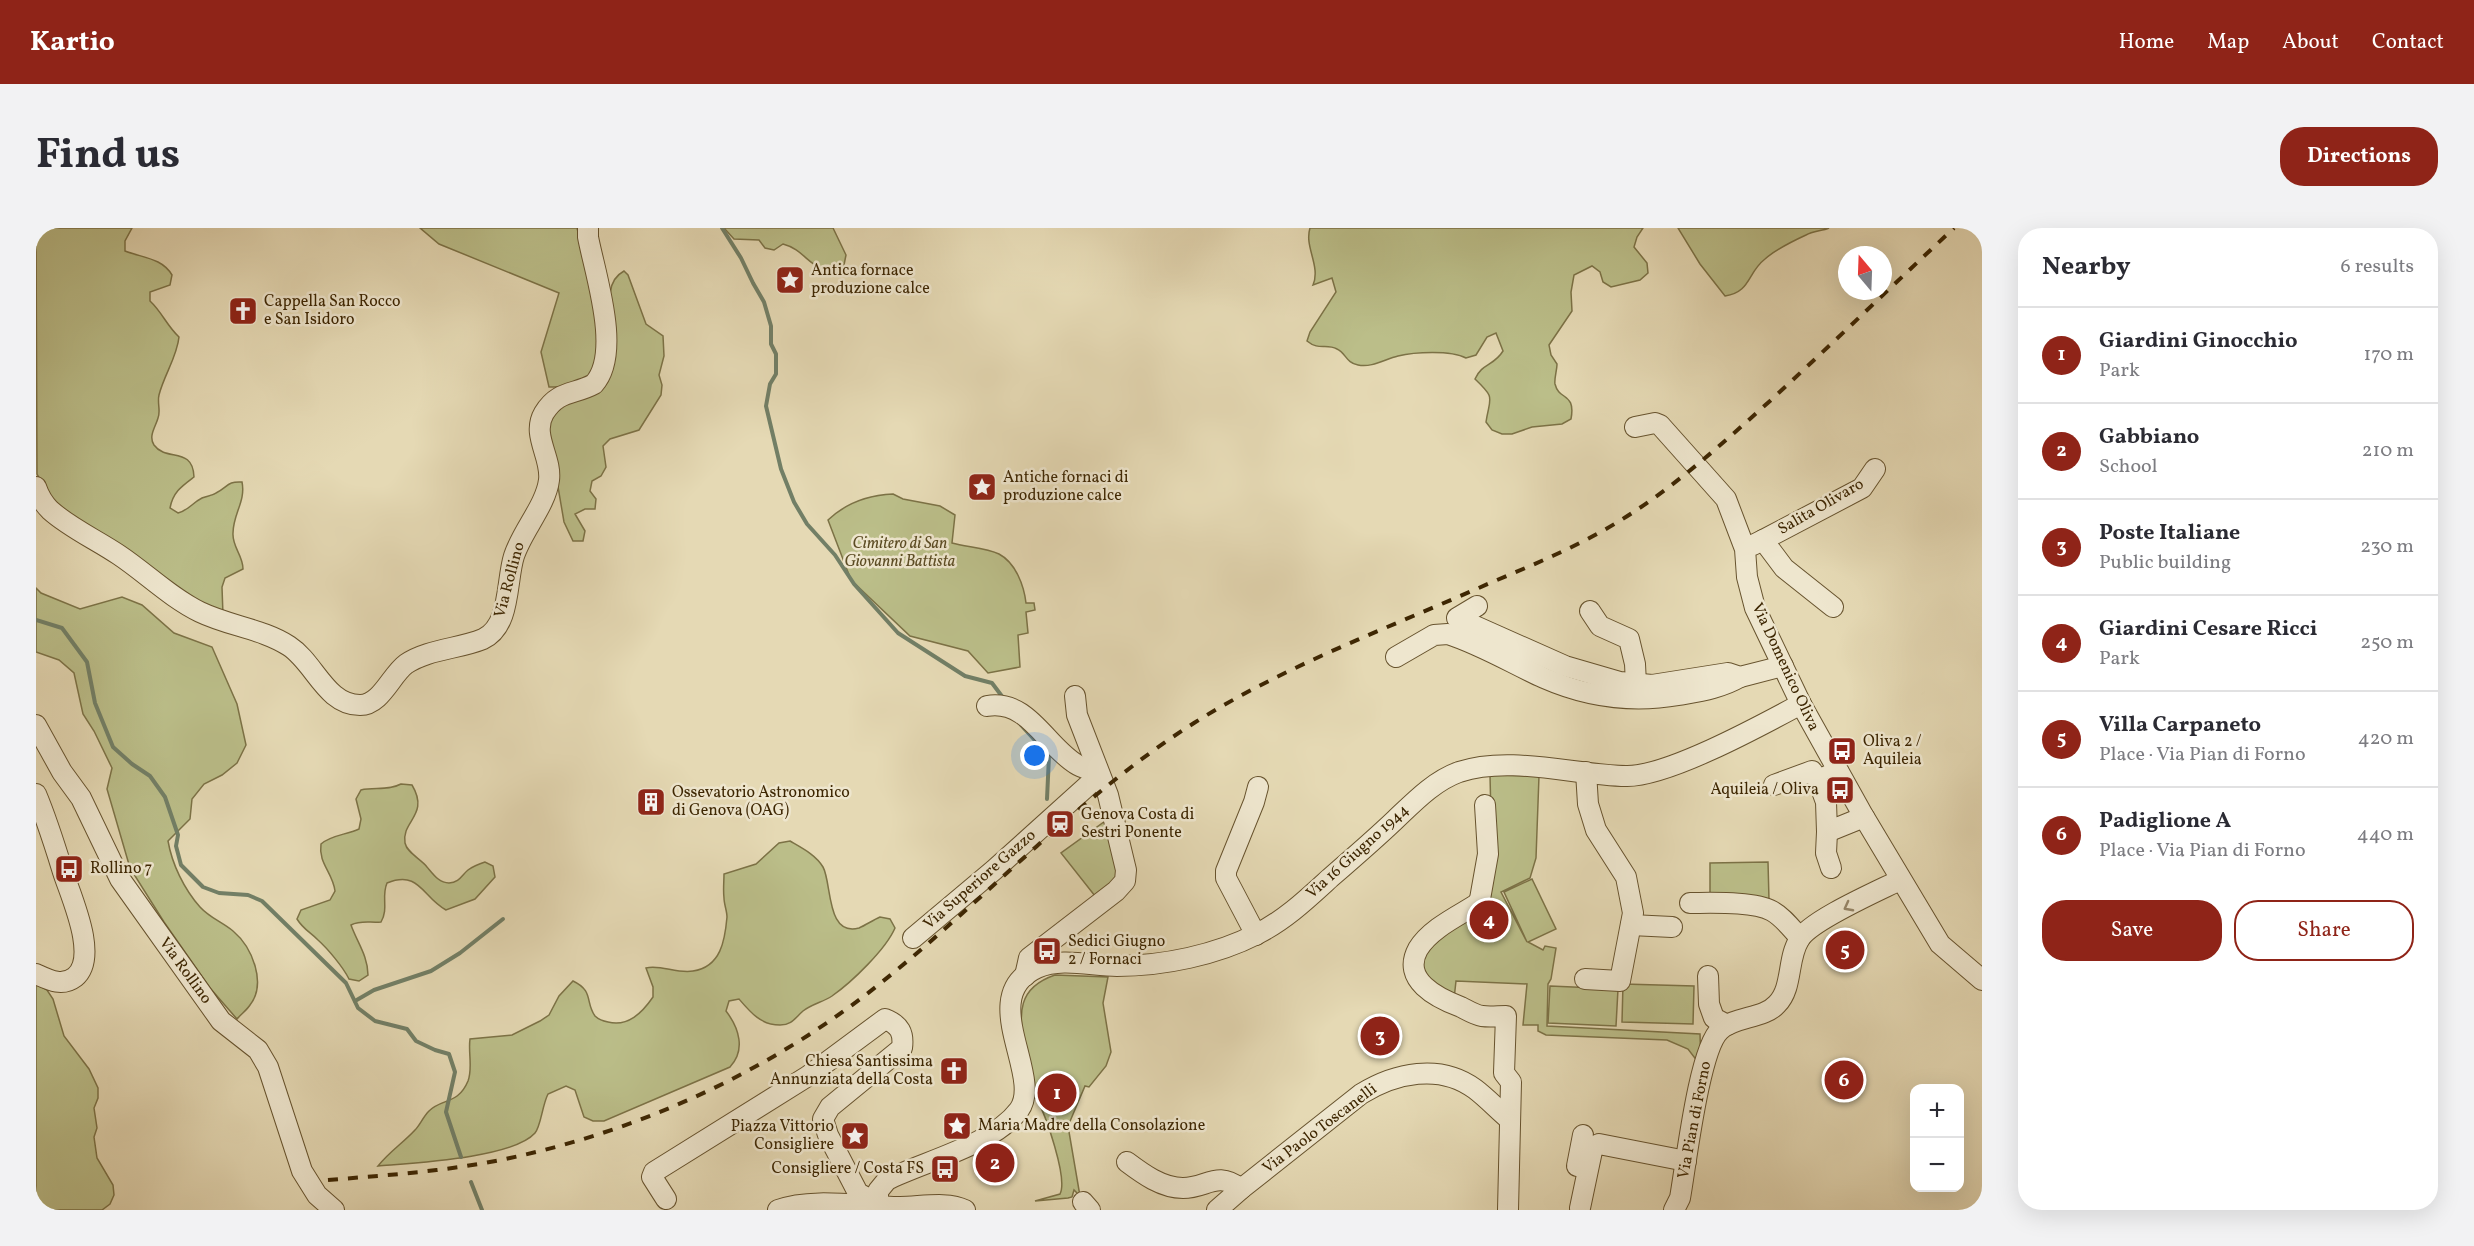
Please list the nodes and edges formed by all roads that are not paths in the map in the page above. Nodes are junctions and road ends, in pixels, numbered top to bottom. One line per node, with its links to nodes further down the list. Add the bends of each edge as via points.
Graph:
1 (588, 228): 4 (street, Via Rollino, via 603,305 603,368 594,384 557,397 541,419 539,433 549,480 514,557 497,627 483,639 416,658 404,666 375,701 357,706 340,701 289,646 201,613 180,600 54,513)
2 (1635, 427): 5 (street, via 1655,423 1668,432 1726,499)
3 (1875, 469): 5 (street, Salita Olivaro, via 1862,488)
4 (36, 487)
5 (1754, 545): 7 (street, Salita Olivaro); 10 (street, Via Domenico Oliva, via 1747,577 1755,608)
6 (1477, 606): 12 (street, via 1457,618 1564,666)
7 (1833, 607)
8 (1590, 611): 12 (street, via 1600,626 1629,639)
9 (1396, 657): 11 (street, via 1434,635 1448,634 1548,680 1623,699 1710,690)
10 (1783, 666): 11 (street); 14 (street, Via Domenico Oliva)
11 (1740, 677): 12 (street, via 1728,673)
12 (1636, 684)
13 (1075, 696): 19 (street, via 1077,715)
14 (1801, 704): 17 (street, Via Domenico Oliva); 18 (street, Via 16 Giugno 1944, via 1696,756 1648,774)
15 (987, 706): 19 (street, via 1015,708 1076,764)
16 (36, 725): 49 (street, Via Rollino, via 81,798 120,879 221,1021 258,1050 268,1066 302,1171 317,1195)
17 (1838, 771): 20 (street); 25 (street, Via Domenico Oliva)
18 (1586, 772): 30 (street, via 1588,804 1596,831 1626,877 1633,913); 32 (street, Via 16 Giugno 1944, via 1498,766 1450,776 1417,798 1291,914)
19 (1098, 773): 33 (street, Via Superiore Gazzo, via 994,870); 36 (street, via 1116,823 1125,881 1029,958)
20 (1818, 780): 21 (street, via 1812,771); 26 (street, via 1826,802)
21 (1774, 785)
22 (1258, 788): 32 (street, via 1226,871)
23 (36, 794): 35 (street, via 74,903 85,956 81,969 68,981 54,982)
24 (1485, 805): 41 (street, via 1488,854 1480,899 1423,942 1414,957 1413,970 1421,983 1440,998 1481,1016 1506,1016 1504,1074 1511,1082)
25 (1864, 818): 26 (street); 28 (street)
26 (1827, 832): 27 (street, via 1826,853)
27 (1831, 868)
28 (1900, 880): 34 (street, one-way to 34, via 1816,924); 39 (street, via 1940,944)
29 (1690, 903): 34 (street, via 1770,909)
30 (1631, 925): 31 (street); 38 (street, via 1620,981)
31 (1672, 927)
32 (1256, 935): 36 (street, Via 16 Giugno 1944, via 1214,950 1152,964 1051,964)
33 (913, 938)
34 (1800, 938): 40 (street, via 1791,956 1785,993 1777,1005)
35 (36, 974)
36 (1025, 976): 47 (street, via 1010,998 1023,1103 1009,1120 971,1144 887,1180 878,1191)
37 (1708, 976): 40 (street, via 1714,1018)
38 (1585, 979)
39 (1982, 980)
40 (1727, 1025): 43 (street, Via Pian di Forno, via 1711,1043)
41 (1510, 1120): 45 (street, Via Paolo Toscanelli, via 1474,1089 1455,1079 1435,1073 1395,1078 1361,1094); 53 (street)
42 (1583, 1135): 48 (street)
43 (1686, 1161): 48 (street, via 1599,1144 1592,1151); 54 (street, Via Pian di Forno)
44 (1127, 1162): 45 (street, via 1153,1179 1179,1188 1224,1179)
45 (1240, 1189): 52 (street, Via Paolo Toscanelli)
46 (666, 1199): 47 (street, via 652,1177 654,1172 808,1076 880,1021 890,1020 902,1031 902,1048 830,1107 823,1119 858,1193)
47 (882, 1205): 50 (street); 51 (street, via 953,1206)
48 (1574, 1209)
49 (334, 1210)
50 (778, 1210)
51 (965, 1210)
52 (1217, 1210)
53 (1508, 1210)
54 (1674, 1210)

